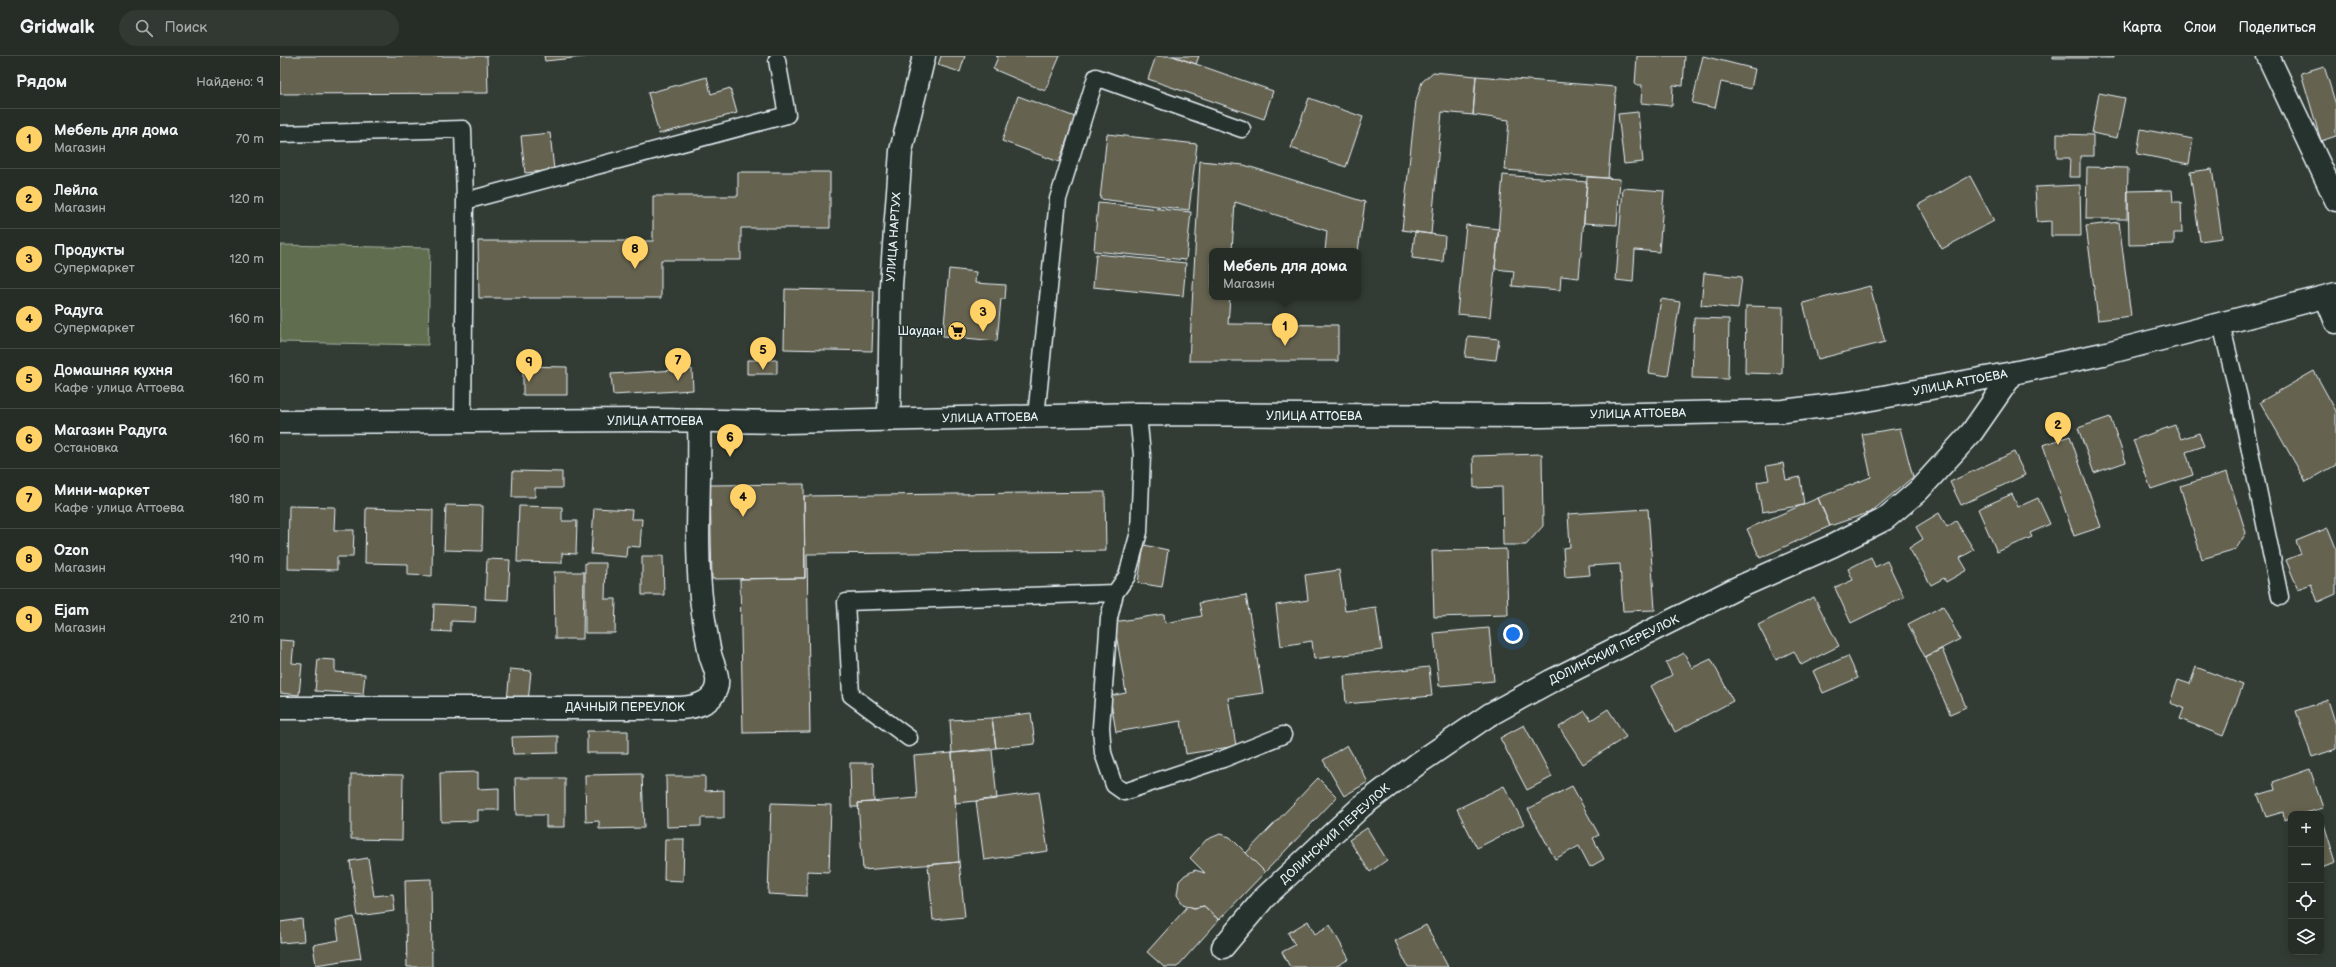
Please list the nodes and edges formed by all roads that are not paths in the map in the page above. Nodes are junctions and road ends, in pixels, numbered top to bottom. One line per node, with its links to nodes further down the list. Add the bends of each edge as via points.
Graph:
1 (924, 56): 14 (street, УЛИЦА НАРТУХ, via 900,151 891,285)
2 (2268, 56): 6 (street)
3 (777, 60): 7 (lane, via 787,115)
4 (1242, 129): 13 (lane, via 1096,77 1058,199)
5 (280, 134): 7 (lane, via 463,129)
6 (2336, 200)
7 (466, 201): 17 (lane)
8 (2331, 295): 9 (street); 10 (street, УЛИЦА АТТОЕВА)
9 (2336, 322)
10 (2220, 324): 11 (street, УЛИЦА АТТОЕВА, via 2102,354); 19 (lane, via 2240,397)
11 (2013, 373): 12 (street, УЛИЦА АТТОЕВА, via 1850,404 1783,411 1542,416); 23 (street, ДОЛИНСКИЙ ПЕРЕУЛОК, via 1972,432 1918,491 1885,519 1832,546 1737,588 1551,681 1489,715 1362,806 1264,898)
12 (1138, 414): 13 (street, УЛИЦА АТТОЕВА); 18 (lane, via 1142,455 1139,532 1127,576)
13 (1036, 417): 14 (street, УЛИЦА АТТОЕВА)
14 (889, 420): 15 (street, УЛИЦА АТТОЕВА)
15 (699, 421): 17 (street, УЛИЦА АТТОЕВА); 20 (street, ДАЧНЫЙ ПЕРЕУЛОК, via 698,538 702,605 710,655 718,677 716,690 709,700 697,706 681,708)
16 (280, 422): 17 (street, УЛИЦА АТТОЕВА)
17 (463, 422)
18 (1115, 593): 21 (lane, via 1109,618 1100,727 1103,754 1114,785 1124,792 1223,759); 22 (lane, via 846,602 851,695)
19 (2280, 597)
20 (280, 708)
21 (1283, 735)
22 (909, 738)
23 (1223, 947)

